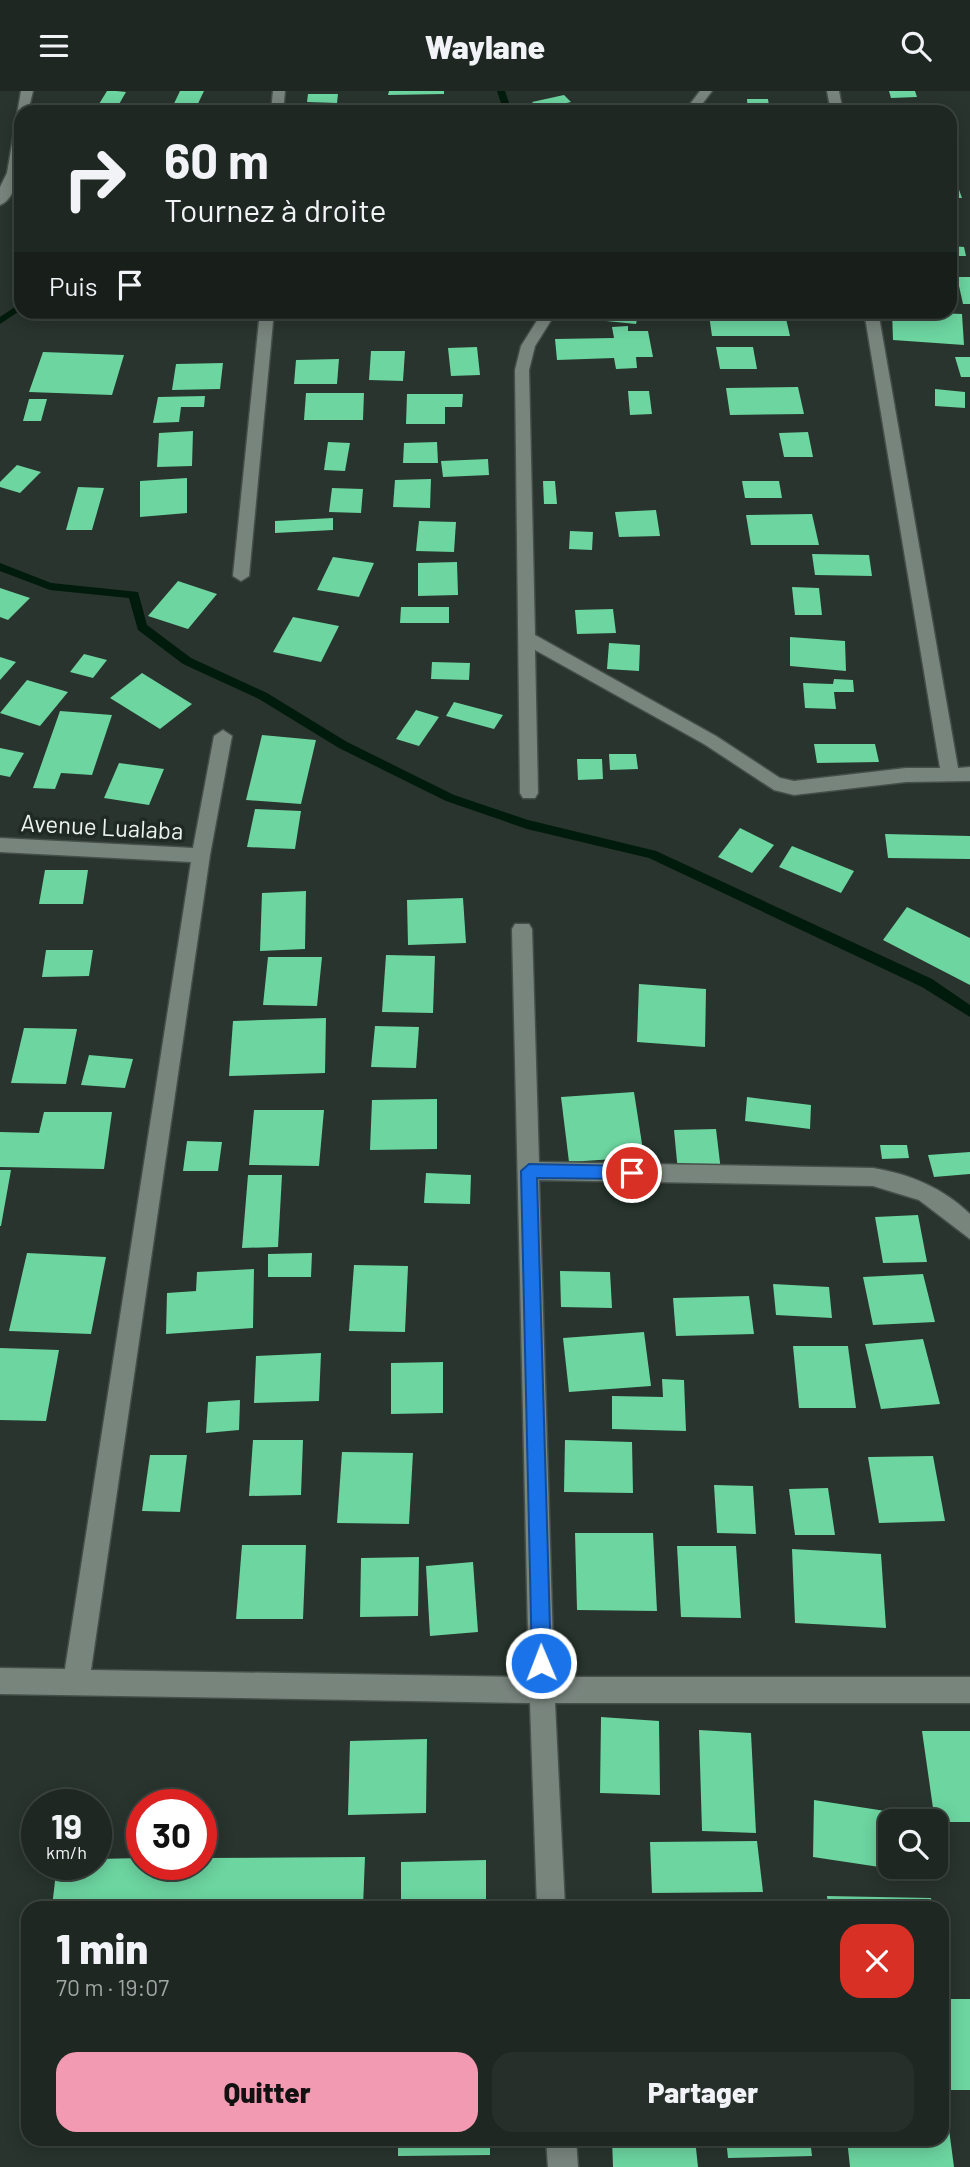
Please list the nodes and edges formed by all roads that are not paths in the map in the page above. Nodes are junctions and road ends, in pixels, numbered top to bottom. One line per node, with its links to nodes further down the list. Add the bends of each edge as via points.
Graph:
1 (706, 91): 2 (street)
2 (695, 105)
3 (14, 166): 4 (street)
4 (0, 201)
5 (266, 319): 8 (street)
6 (545, 319): 9 (street, via 528,345 522,370)
7 (872, 319): 11 (street)
8 (241, 576)
9 (526, 637): 11 (street, via 710,740 775,783 794,788); 13 (street)
10 (223, 736): 15 (street)
11 (950, 773): 12 (street)
12 (970, 774)
13 (529, 793)
14 (0, 845): 15 (street, Avenue Lualaba)
15 (201, 855): 20 (street)
16 (522, 929): 17 (street)
17 (529, 1171): 18 (street, via 835,1174 887,1179 931,1196); 21 (street)
18 (970, 1229)
19 (0, 1681): 20 (street)
20 (76, 1682): 21 (street)
21 (542, 1690): 22 (street); 23 (street)
22 (970, 1690)
23 (551, 1901)
24 (562, 2146): 25 (street)
25 (563, 2167)

